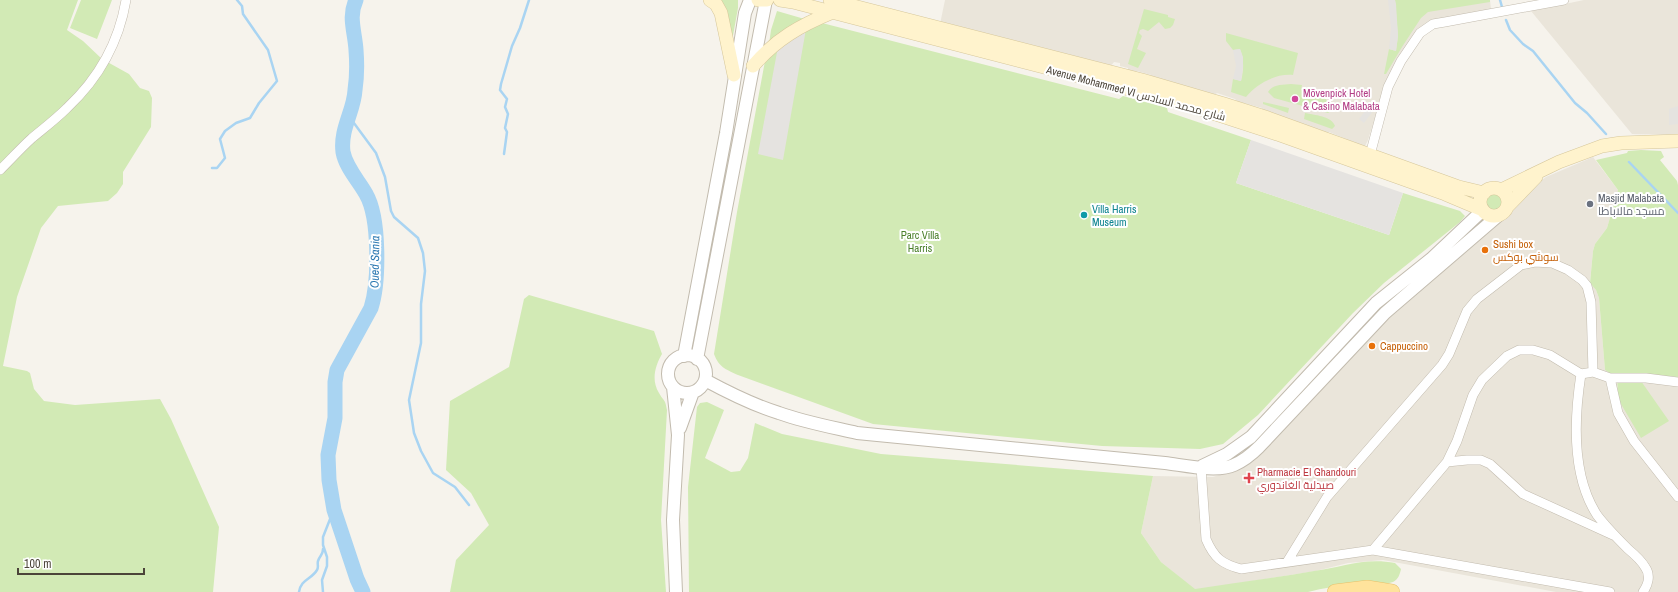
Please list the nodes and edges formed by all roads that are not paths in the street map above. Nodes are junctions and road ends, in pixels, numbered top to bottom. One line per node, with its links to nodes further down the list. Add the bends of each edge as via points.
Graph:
1 (126, 0): 13 (street, via 113,44 99,72 85,91 31,138)
2 (710, 0): 10 (main road, via 721,13)
3 (750, 0): 10 (street, via 745,13)
4 (758, 0): 5 (main road)
5 (766, 0): 9 (street)
6 (780, 0): 8 (main road, Avenue Mohammed VI شارع محمد السادس)
7 (1564, 0): 12 (street, via 1433,24 1426,28 1401,61 1388,87)
8 (832, 6): 9 (main road, via 786,35); 12 (main road, Avenue Mohammed VI شارع محمد السادس, via 1149,82 1268,118); 17 (main road, Avenue Mohammed VI شارع محمد السادس, via 1179,102 1277,134)
9 (753, 66): 20 (street)
10 (734, 75): 19 (street, via 726,133)
11 (1678, 141): 14 (main road, via 1602,146)
12 (1370, 155): 16 (main road, Avenue Mohammed VI شارع محمد السادس, via 1459,187)
13 (0, 170)
14 (1541, 171): 15 (main road); 18 (main road)
15 (1501, 190): 16 (main road, via 1492,188); 18 (main road, via 1507,197)
16 (1484, 193): 17 (main road, via 1480,201)
17 (1483, 210): 18 (main road, via 1490,216); 30 (street, via 1431,259 1376,303 1251,437 1227,454)
18 (1504, 211): 30 (street, via 1385,313 1256,450 1233,466 1220,469)
19 (684, 356): 20 (street); 26 (street, via 676,359 668,370)
20 (697, 359): 24 (street, via 705,369)
21 (1593, 372): 22 (street); 23 (street); 34 (street, via 1591,302 1587,286 1568,270 1552,262 1521,265 1477,299 1467,311 1442,365 1327,497)
22 (1581, 374): 29 (street, via 1550,355 1533,350 1519,350 1507,356 1482,380 1473,395); 32 (street, via 1577,395 1577,434 1582,483 1597,514)
23 (1610, 378): 25 (street, via 1646,378); 31 (street, via 1618,413 1634,441)
24 (705, 380): 27 (street); 30 (street, via 741,399 779,414 857,433)
25 (1678, 382)
26 (673, 387): 27 (street, via 685,393); 28 (street)
27 (694, 392): 28 (street)
28 (678, 435): 35 (street, via 673,520)
29 (1447, 462): 32 (street, via 1480,460 1490,464 1523,494); 33 (street)
30 (1201, 467): 34 (street, via 1206,540 1210,549 1227,566 1241,569)
31 (1678, 497)
32 (1615, 536): 39 (street, via 1646,567 1648,583)
33 (1373, 550): 34 (street); 38 (street)
34 (1287, 562)
35 (676, 592)
36 (1335, 592): 37 (main road, via 1367,588)
37 (1392, 592)
38 (1610, 592)
39 (1643, 592)

